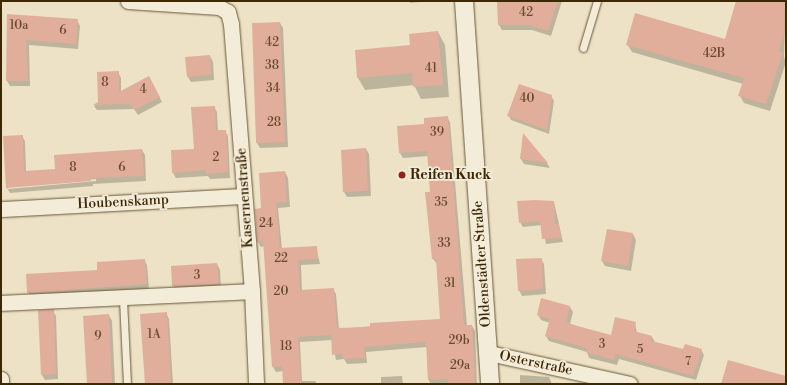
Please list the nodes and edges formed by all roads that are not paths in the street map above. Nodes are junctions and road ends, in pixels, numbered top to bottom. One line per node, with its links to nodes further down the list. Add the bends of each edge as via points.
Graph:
1 (128, 1): 5 (street, Kasernenstraße, via 218,7 228,12)
2 (464, 1): 10 (street, Oldenstädter Straße)
3 (597, 1): 4 (lane)
4 (583, 48)
5 (244, 196): 6 (street, Houbenskamp); 7 (street, Kasernenstraße)
6 (1, 209)
7 (252, 291): 8 (street); 14 (street, Kasernenstraße)
8 (123, 299): 9 (street); 13 (lane)
9 (1, 303)
10 (489, 353): 15 (street, Oldenstädter Straße); 16 (street, Osterstraße)
11 (1, 379): 12 (street)
12 (1, 384)
13 (127, 384)
14 (256, 384)
15 (490, 384)
16 (630, 384)

